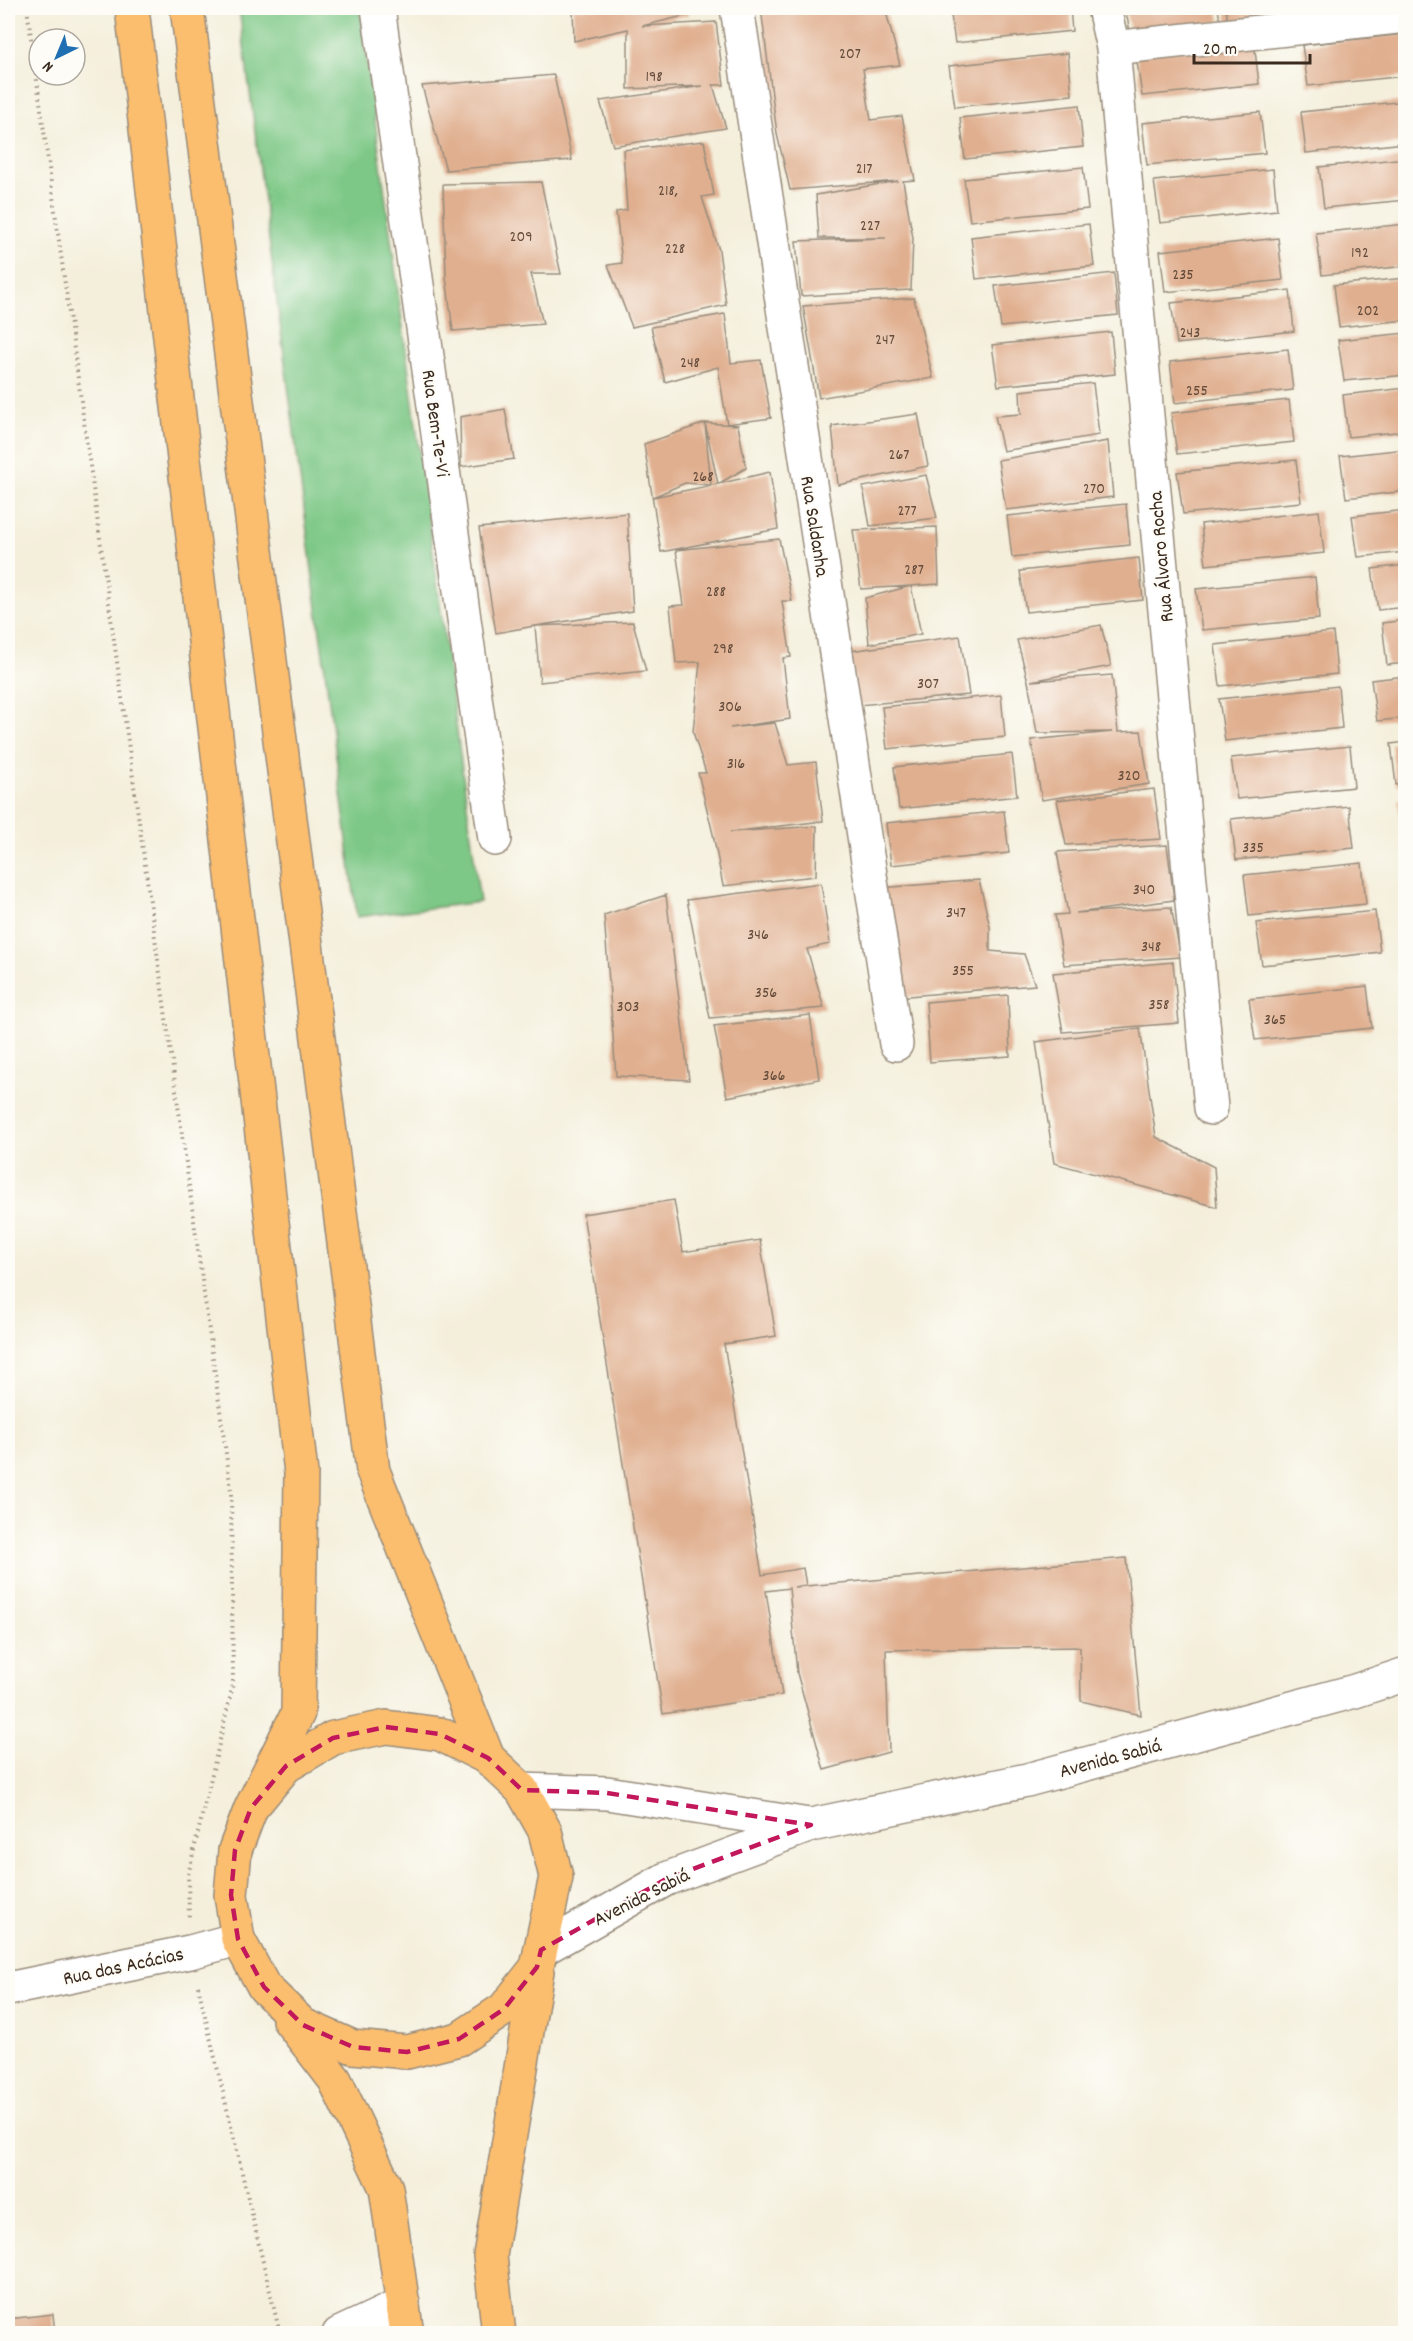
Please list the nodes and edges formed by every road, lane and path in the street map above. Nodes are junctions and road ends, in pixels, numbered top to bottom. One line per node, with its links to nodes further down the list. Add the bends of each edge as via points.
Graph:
1 (27, 8): 18 (path, via 231,1490 233,1685 188,1875)
2 (132, 8): 15 (main road, via 302,1473 298,1713)
3 (187, 8): 13 (main road, via 373,1471)
4 (378, 8): 9 (street, Rua Bem-Te-Vi)
5 (737, 8): 10 (street, Rua Saldanha)
6 (1104, 8): 8 (street, Rua Álvaro Rocha)
7 (1406, 16): 8 (street)
8 (1113, 48): 11 (street, Rua Álvaro Rocha)
9 (495, 838)
10 (896, 1044)
11 (1211, 1108)
12 (1406, 1674): 16 (street, Avenida Sabiá, via 1027,1780)
13 (488, 1758): 14 (main road); 15 (main road, via 440,1734 386,1727 333,1738 286,1766)
14 (522, 1790): 16 (street, Avenida Sabiá, via 607,1793); 19 (main road, via 545,1831 556,1876)
15 (252, 1808): 17 (main road, via 235,1850 231,1895)
16 (811, 1825): 19 (street, Avenida Sabiá, via 666,1879)
17 (238, 1939): 18 (street, Rua das Acácias); 20 (main road)
18 (190, 1952): 21 (street, Rua das Acácias); 23 (path)
19 (539, 1958): 20 (main road, via 504,2009 459,2039 407,2052 353,2047 303,2025); 25 (main road, via 490,2256)
20 (264, 1987): 22 (main road, via 335,2080 386,2188)
21 (8, 1989)
22 (405, 2319): 24 (street)
23 (280, 2334)
24 (339, 2334)
25 (499, 2334)

